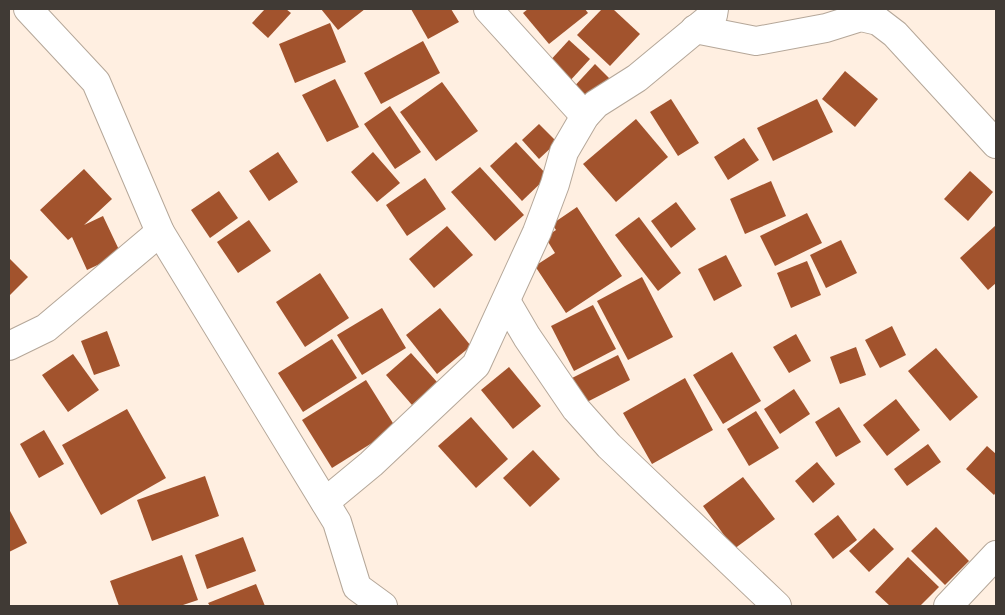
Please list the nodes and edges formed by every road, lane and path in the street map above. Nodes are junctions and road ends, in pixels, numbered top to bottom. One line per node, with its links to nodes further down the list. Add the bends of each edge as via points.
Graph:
1 (28, 9): 7 (street, via 96,82)
2 (488, 9): 5 (street)
3 (714, 9): 4 (street, via 712,15)
4 (695, 29): 5 (street, via 637,78 596,104); 6 (street, via 756,41 826,28 861,17 878,21 895,34)
5 (584, 116): 8 (street, via 564,152 537,232)
6 (996, 144)
7 (160, 232): 9 (street, via 46,328); 10 (street)
8 (506, 302): 10 (street, via 476,365 371,464); 14 (street, via 576,409 603,439)
9 (9, 346)
10 (324, 502): 12 (street, via 337,522)
11 (996, 555): 15 (street)
12 (356, 597): 13 (street)
13 (383, 606)
14 (777, 606)
15 (948, 606)

